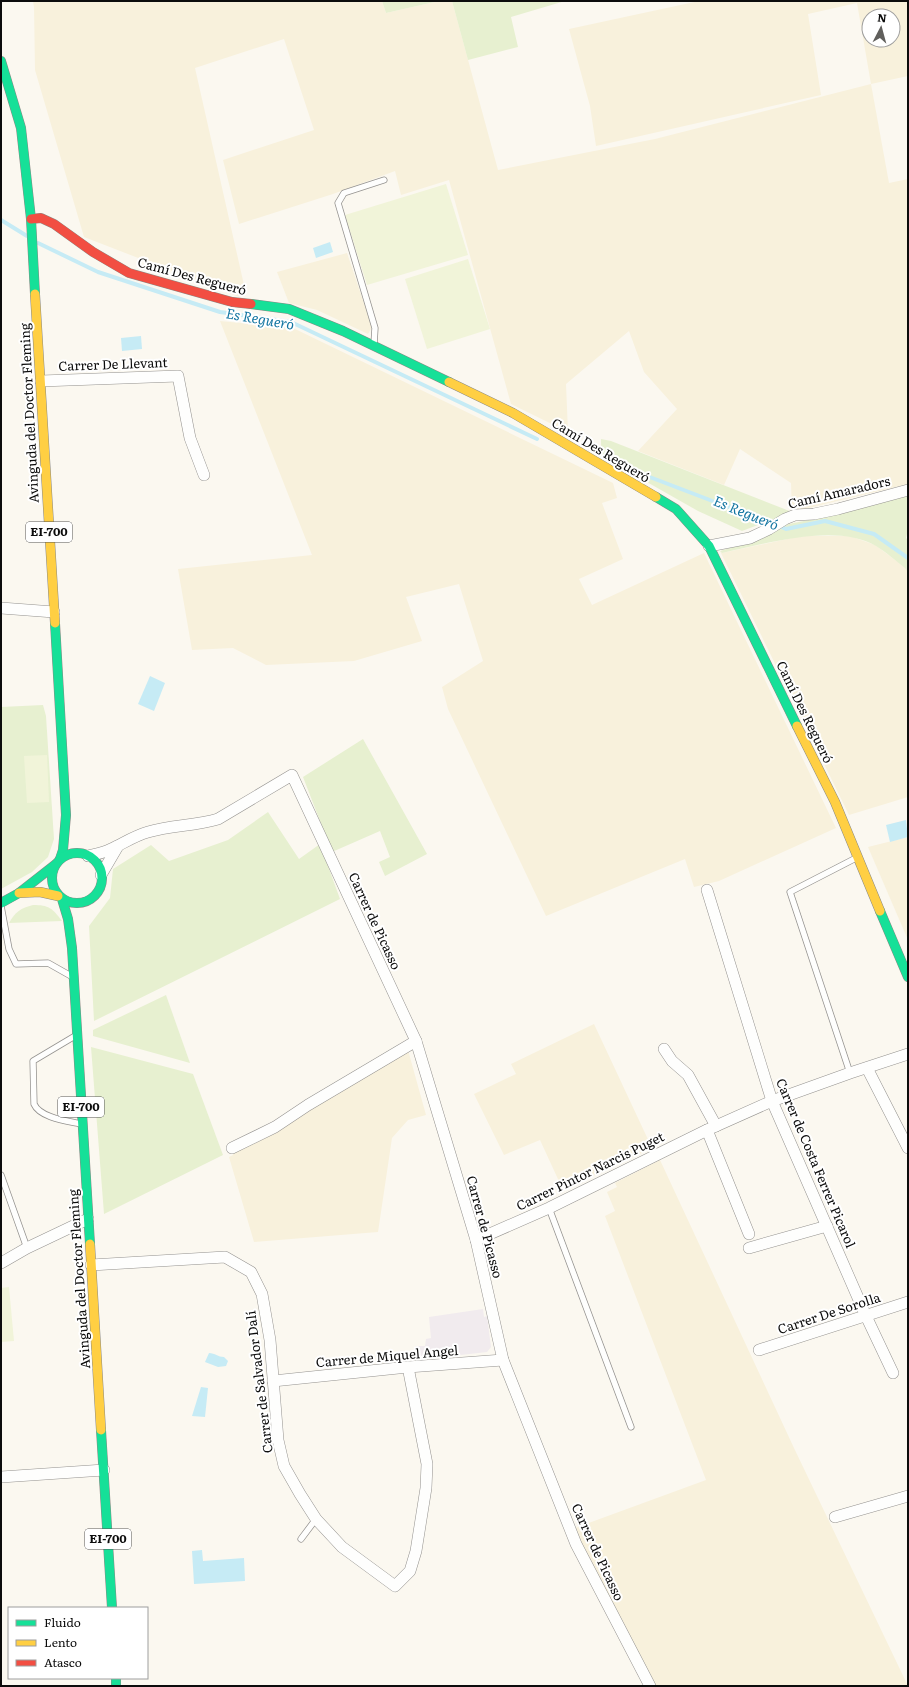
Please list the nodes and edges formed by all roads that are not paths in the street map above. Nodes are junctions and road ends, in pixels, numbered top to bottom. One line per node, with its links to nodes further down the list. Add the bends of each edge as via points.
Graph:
1 (1, 61): 3 (main road, Avinguda del Doctor Fleming / EI-700, via 21,128)
2 (384, 180): 4 (lane, via 344,193 338,203 375,328)
3 (31, 219): 4 (main road, Camí Des Regueró, via 41,218 54,224 93,252 130,273 232,302 289,309); 5 (main road, Avinguda del Doctor Fleming / EI-700)
4 (374, 346): 8 (main road, Camí Des Regueró, via 513,413 676,509)
5 (41, 381): 6 (street, Carrer De Llevant, via 178,376 190,438); 10 (main road, Avinguda del Doctor Fleming / EI-700)
6 (204, 475)
7 (908, 490): 8 (street, Camí Amaradors, via 838,509 795,515 750,538)
8 (709, 546): 16 (main road, Camí Des Regueró, via 835,802)
9 (1, 608): 10 (street)
10 (54, 612): 11 (main road, Avinguda del Doctor Fleming / EI-700)
11 (66, 815): 12 (main road, Avinguda del Doctor Fleming / EI-700); 17 (main road, Avinguda del Doctor Fleming / EI-700)
12 (73, 832)
13 (78, 842): 15 (main road)
14 (118, 846): 15 (street); 18 (street); 31 (street, Carrer de Picasso, via 148,832 218,819 292,775)
15 (86, 856): 17 (main road, via 72,854); 18 (main road, via 96,863)
16 (858, 857): 29 (main road, Camí Des Regueró); 35 (lane, via 790,892)
17 (58, 862): 20 (main road); 21 (main road, Avinguda del Doctor Fleming / EI-700, via 52,872 52,880 54,889)
18 (101, 875): 22 (main road, via 101,882 95,895)
19 (707, 890): 36 (street, Carrer de Costa Ferrer Picarol)
20 (20, 893): 21 (main road, via 40,892); 23 (main road)
21 (60, 897): 22 (main road, via 76,904); 27 (main road, Avinguda del Doctor Fleming / EI-700, via 68,919)
22 (83, 902): 25 (main road)
23 (1, 903)
24 (1, 906): 28 (lane, via 8,949 16,964 48,963)
25 (81, 912)
26 (78, 923): 27 (main road, Avinguda del Doctor Fleming / EI-700)
27 (72, 948): 28 (main road, Avinguda del Doctor Fleming / EI-700)
28 (74, 977): 30 (main road, Avinguda del Doctor Fleming / EI-700)
29 (908, 977)
30 (77, 1035): 37 (main road, Avinguda del Doctor Fleming / EI-700); 37 (lane, via 33,1061 34,1104 36,1110 42,1114)
31 (416, 1041): 39 (street, via 275,1127); 46 (street, Carrer de Picasso)
32 (664, 1049): 38 (street, via 672,1061 688,1075)
33 (908, 1054): 34 (street, Carrer Pintor Narcis Puget)
34 (867, 1068): 35 (street, Carrer Pintor Narcis Puget); 40 (street)
35 (850, 1072): 36 (street, Carrer Pintor Narcis Puget)
36 (772, 1101): 38 (street, Carrer Pintor Narcis Puget); 44 (street, Carrer de Costa Ferrer Picarol)
37 (82, 1124): 43 (main road, Avinguda del Doctor Fleming / EI-700)
38 (711, 1128): 42 (street, Carrer Pintor Narcis Puget); 45 (street)
39 (232, 1148)
40 (908, 1148)
41 (1, 1175): 47 (lane)
42 (549, 1208): 46 (street, Carrer Pintor Narcis Puget); 58 (lane)
43 (88, 1219): 47 (street); 50 (main road, Avinguda del Doctor Fleming / EI-700)
44 (827, 1226): 48 (street); 52 (street, Carrer de Costa Ferrer Picarol)
45 (749, 1234)
46 (476, 1240): 54 (street, Carrer de Picasso)
47 (27, 1248): 49 (street)
48 (749, 1248)
49 (1, 1263)
50 (91, 1265): 57 (street, Carrer de Salvador Dalí, via 225,1257 251,1272 262,1294 270,1340); 59 (main road, Avinguda del Doctor Fleming / EI-700)
51 (908, 1302): 52 (street, Carrer De Sorolla)
52 (866, 1316): 53 (street, Carrer De Sorolla); 56 (street, Carrer de Costa Ferrer Picarol)
53 (759, 1350)
54 (502, 1360): 55 (street, Carrer de Miquel Angel); 66 (street, Carrer de Picasso, via 576,1544)
55 (408, 1366): 57 (street, Carrer de Miquel Angel); 63 (street, Carrer de Salvador Dalí, via 427,1464 426,1488 416,1551 410,1571 394,1586 342,1547)
56 (893, 1373)
57 (273, 1381): 63 (street, Carrer de Salvador Dalí, via 278,1440 284,1466)
58 (631, 1427)
59 (104, 1470): 60 (street); 65 (main road, Avinguda del Doctor Fleming / EI-700)
60 (1, 1477)
61 (908, 1496): 62 (street)
62 (835, 1517)
63 (316, 1519): 64 (lane)
64 (301, 1539)
65 (112, 1607)
66 (650, 1686)

